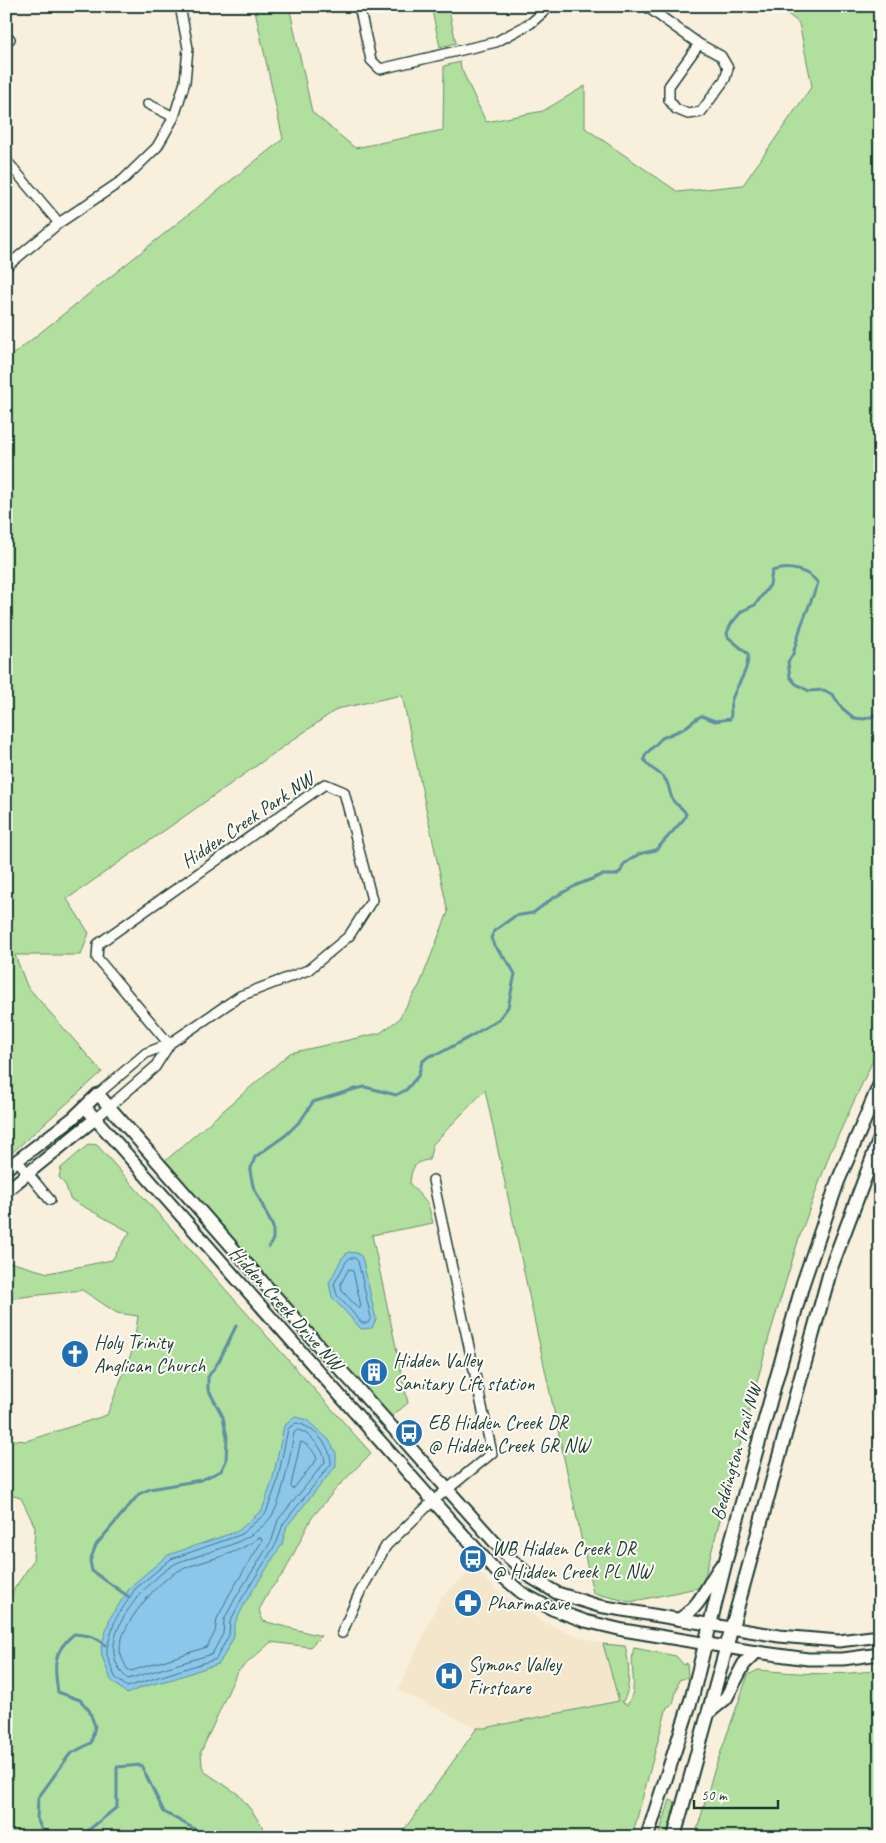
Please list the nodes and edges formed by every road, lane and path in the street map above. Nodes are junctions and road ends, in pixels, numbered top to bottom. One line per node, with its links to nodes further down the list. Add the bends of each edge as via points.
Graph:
1 (180, 6): 7 (street, via 188,48 185,82)
2 (360, 6): 3 (street, via 371,60 380,69 496,42 531,23)
3 (550, 6)
4 (646, 6): 5 (street)
5 (699, 44): 5 (street, via 669,86 669,100 676,109 688,114 701,112 725,79 728,68 721,56)
6 (148, 104): 7 (street)
7 (174, 117): 9 (street, via 157,148 123,180)
8 (6, 160): 9 (street)
9 (59, 223): 10 (street)
10 (6, 267)
11 (169, 1044): 11 (street, Hidden Creek Park NW, via 240,996 308,970 349,936 372,900 344,792 325,784 98,944 97,958); 13 (street, via 146,1053); 15 (street, via 155,1067)
12 (880, 1084): 28 (main road, Beddington Trail NW, via 838,1181 806,1274)
13 (98, 1094): 14 (street); 15 (street, Hidden Creek Drive NW)
14 (85, 1107): 16 (street, Hidden Creek Drive NW); 18 (street)
15 (109, 1108): 16 (street); 24 (street, Hidden Creek Drive NW)
16 (95, 1119): 20 (street); 25 (street, Hidden Creek Drive NW)
17 (880, 1138): 33 (main road, Beddington Trail NW, via 831,1268)
18 (17, 1160): 19 (street); 20 (street)
19 (6, 1170)
20 (28, 1172): 22 (street); 23 (street)
21 (433, 1180): 26 (street, via 492,1453)
22 (6, 1191)
23 (50, 1200)
24 (359, 1390): 25 (street); 26 (street, Hidden Creek Drive NW)
25 (346, 1403): 27 (street, Hidden Creek Drive NW)
26 (447, 1490): 27 (street); 29 (street, Hidden Creek Drive NW, via 507,1556)
27 (433, 1501): 30 (street, Hidden Creek Drive NW, via 496,1571); 34 (street, via 386,1546)
28 (726, 1560): 31 (main road, via 691,1612); 32 (main road, Beddington Trail NW)
29 (532, 1578): 30 (street); 31 (street, Hidden Creek Drive NW, via 557,1593 599,1606)
30 (522, 1593): 36 (street, Hidden Creek Drive NW, via 585,1621)
31 (680, 1619): 32 (street, Hidden Creek Drive NW)
32 (710, 1625): 33 (street, Hidden Creek Drive NW); 36 (main road, Beddington Trail NW)
33 (732, 1628): 35 (street, Hidden Creek Drive NW, via 839,1641); 37 (main road, Beddington Trail NW)
34 (342, 1633)
35 (880, 1636)
36 (705, 1643): 37 (street, Hidden Creek Drive NW); 41 (main road, Beddington Trail NW, via 692,1697)
37 (727, 1646): 38 (street, Hidden Creek Drive NW); 40 (main road, Beddington Trail NW)
38 (756, 1652): 39 (street, Hidden Creek Drive NW, via 808,1659); 40 (main road, via 744,1664 726,1698)
39 (880, 1654)
40 (709, 1712): 42 (main road, Beddington Trail NW)
41 (647, 1837)
42 (674, 1837)

